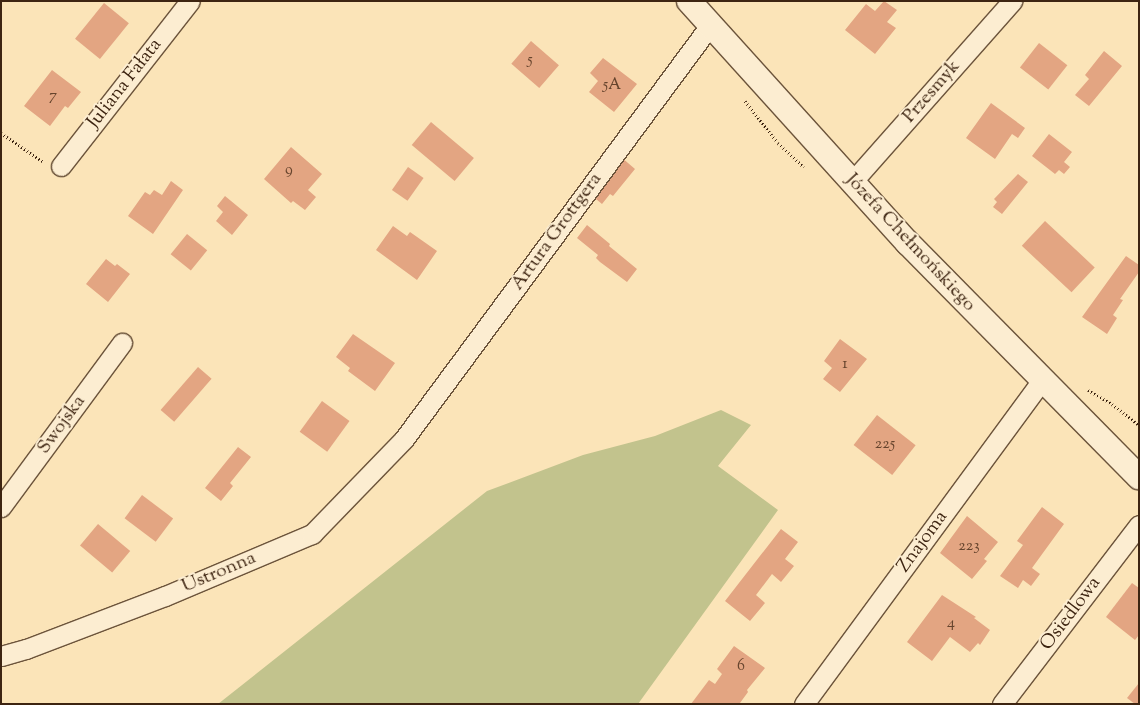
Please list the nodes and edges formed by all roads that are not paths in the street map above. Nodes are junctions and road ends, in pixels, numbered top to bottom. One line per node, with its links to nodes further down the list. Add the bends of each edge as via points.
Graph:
1 (190, 1): 5 (street, Juliana Fałata)
2 (690, 1): 4 (street, Józefa Chełmońskiego)
3 (1012, 1): 6 (street, Przesmyk)
4 (711, 24): 6 (street, Józefa Chełmońskiego); 9 (street, Artura Grottgera)
5 (61, 166)
6 (852, 182): 8 (street, Józefa Chełmońskiego)
7 (122, 343): 11 (street, Swojska)
8 (1042, 380): 10 (street, Józefa Chełmońskiego); 14 (street, Znajoma)
9 (404, 439): 13 (street, Ustronna, via 312,534 165,596)
10 (1139, 478)
11 (1, 507)
12 (1139, 525): 15 (street, Osiedlowa)
13 (1, 656)
14 (804, 704)
15 (1002, 704)

